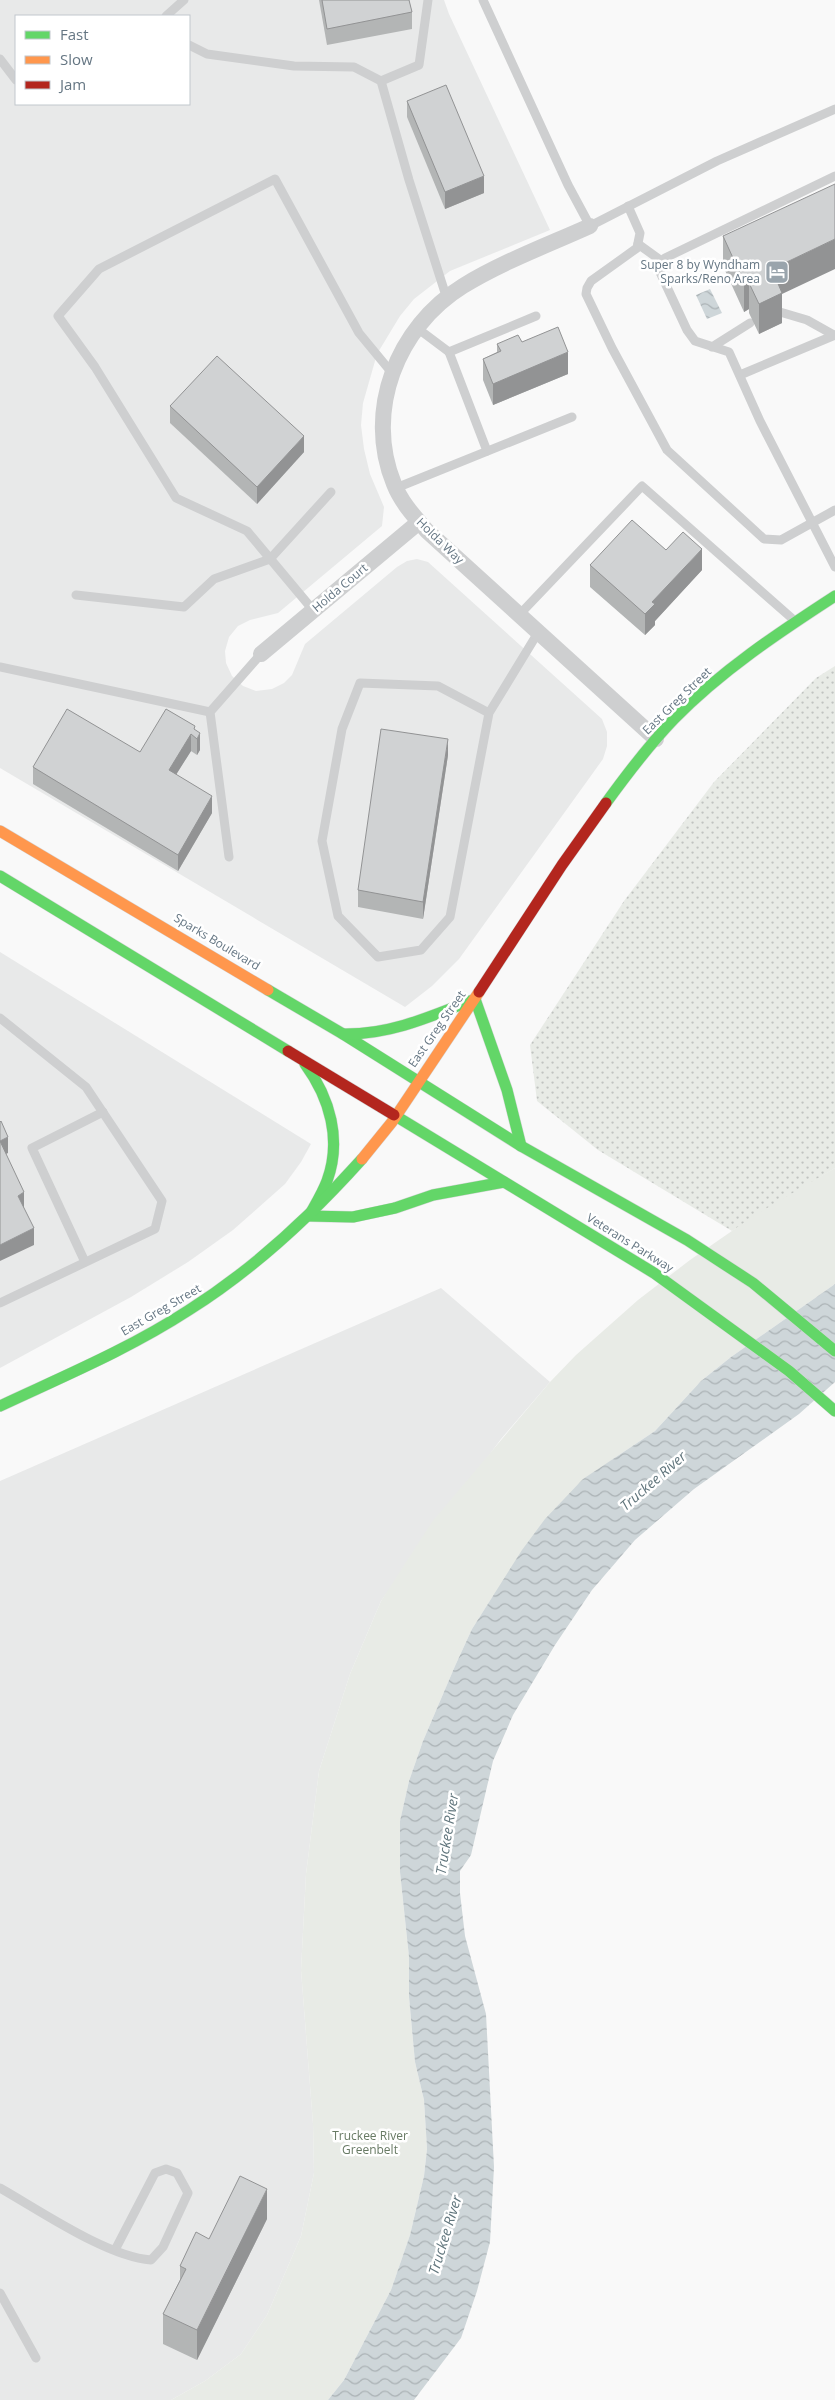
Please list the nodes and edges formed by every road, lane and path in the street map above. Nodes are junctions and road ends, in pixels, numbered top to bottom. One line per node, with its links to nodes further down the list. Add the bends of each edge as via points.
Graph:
1 (184, 0): 4 (lane)
2 (428, 0): 8 (lane, via 419,65)
3 (483, 0): 12 (lane)
4 (166, 15)
5 (190, 46): 8 (lane, via 207,54 294,66 354,67)
6 (0, 59): 7 (lane)
7 (15, 79)
8 (381, 81): 15 (lane)
9 (835, 109): 11 (lane, via 717,160)
10 (835, 176): 14 (lane, via 665,258)
11 (628, 206): 12 (lane); 13 (lane, via 640,233)
12 (590, 226): 15 (street, Holda Way, via 490,271)
13 (638, 244): 14 (lane); 30 (lane, via 637,248 591,281 586,294 667,450 764,539 781,540)
14 (663, 262): 21 (lane, via 659,270 662,281 687,330 695,341)
15 (447, 299): 19 (street, Holda Way)
16 (780, 312): 20 (lane, via 807,320)
17 (536, 316): 22 (lane)
18 (750, 323): 21 (lane)
19 (417, 328): 22 (lane); 23 (street, Holda Way, via 398,356)
20 (834, 335): 24 (lane)
21 (712, 347): 24 (lane, via 729,352)
22 (448, 352): 26 (lane)
23 (392, 373): 27 (street, Holda Way, via 384,408 383,438); 32 (lane, via 359,334 275,179 99,269 58,316 96,368 176,498 247,532)
24 (740, 376): 30 (lane)
25 (572, 417): 26 (lane)
26 (487, 451): 27 (lane)
27 (396, 488): 31 (street, Holda Way)
28 (331, 492): 32 (lane)
29 (835, 510): 30 (lane)
30 (812, 521): 33 (lane)
31 (419, 522): 36 (street, Holda Court); 37 (street, Holda Way)
32 (270, 559): 34 (lane, via 214,579 184,606); 36 (lane)
33 (835, 567)
34 (76, 594)
35 (835, 596): 38 (main road, East Greg Street)
36 (313, 610): 40 (street, Holda Court)
37 (520, 614): 38 (lane, via 642,486); 39 (street, Holda Way)
38 (796, 621): 44 (main road, East Greg Street, via 692,702)
39 (539, 631): 43 (lane); 44 (street, Holda Way)
40 (261, 654): 42 (lane)
41 (0, 667): 42 (lane)
42 (210, 712): 46 (lane)
43 (489, 713): 43 (lane, via 450,917 421,950 378,957 338,916 322,841 342,730 360,683 438,686)
44 (656, 738): 48 (main road, East Greg Street, via 594,819)
45 (0, 831): 50 (main road, Sparks Boulevard)
46 (229, 857)
47 (0, 876): 51 (main road)
48 (475, 999): 50 (main road, via 422,1019 362,1036); 52 (main road, East Greg Street); 55 (main road, via 515,1112)
49 (0, 1018): 53 (lane, via 86,1087)
50 (344, 1034): 52 (main road, Sparks Boulevard)
51 (298, 1056): 54 (main road); 57 (main road, via 317,1078 333,1131 334,1146 328,1178)
52 (417, 1082): 54 (main road, East Greg Street); 55 (main road)
53 (103, 1112): 58 (lane, via 32,1148); 58 (lane, via 162,1201 155,1229)
54 (397, 1116): 56 (main road, Veterans Parkway); 57 (main road, East Greg Street, via 370,1151)
55 (521, 1146): 60 (main road, via 629,1206 753,1283)
56 (504, 1182): 57 (main road, via 433,1195 353,1217); 62 (main road, Veterans Parkway, via 654,1273 730,1326)
57 (309, 1216): 61 (main road, East Greg Street, via 250,1268 163,1326)
58 (85, 1262): 59 (lane)
59 (0, 1303)
60 (835, 1351)
61 (0, 1406)
62 (835, 1411)
63 (0, 2188): 64 (lane)
64 (115, 2250): 64 (lane, via 137,2259 151,2260 163,2247 188,2193 177,2173 166,2169 155,2173)
65 (0, 2293): 66 (lane)
66 (36, 2358)

